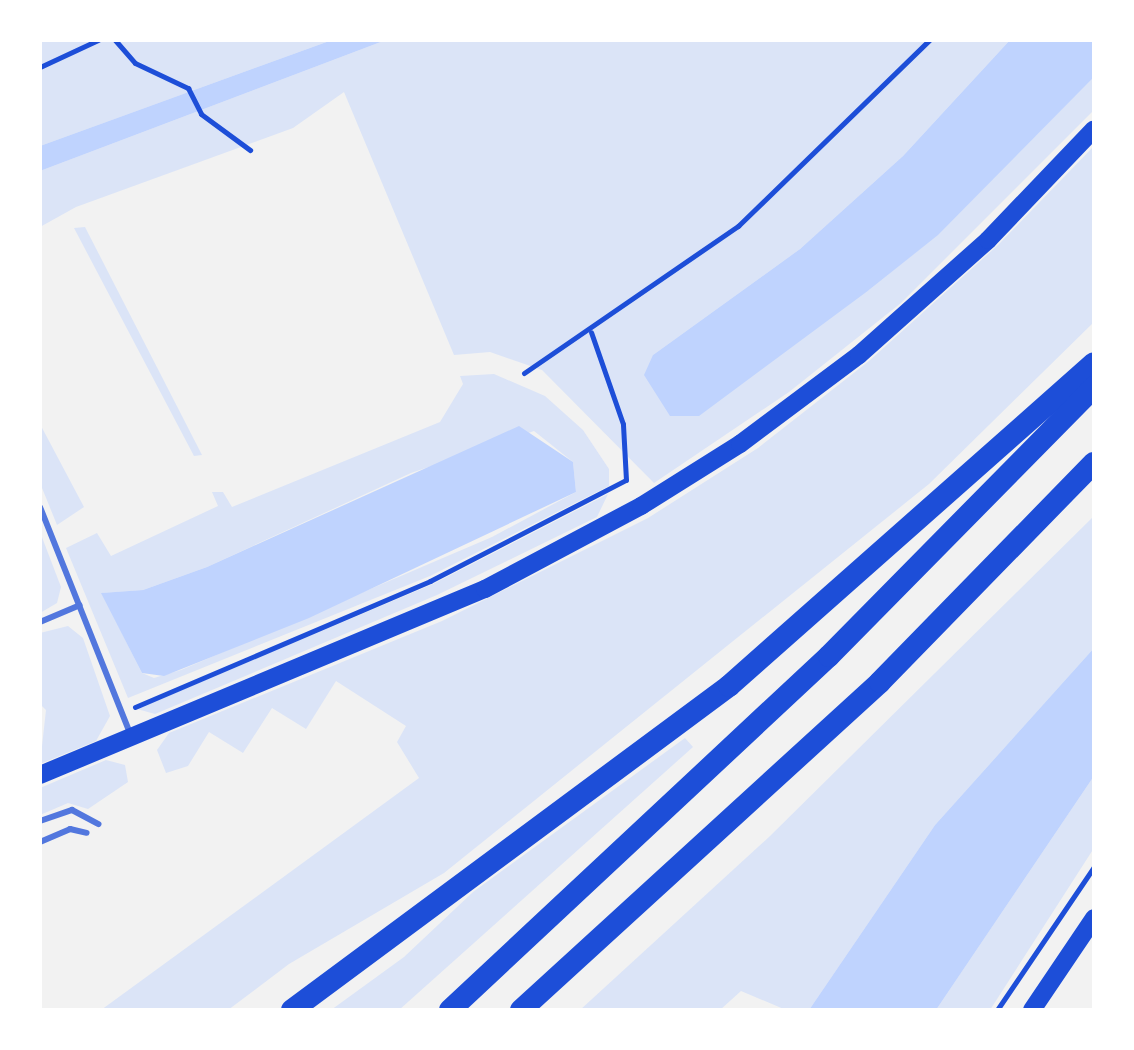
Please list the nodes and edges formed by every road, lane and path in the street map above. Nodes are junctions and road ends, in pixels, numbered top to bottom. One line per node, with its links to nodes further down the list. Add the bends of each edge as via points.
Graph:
1 (98, 40): 4 (path)
2 (115, 40): 6 (path, via 135,63 188,88 201,114)
3 (929, 40): 7 (path, via 738,226)
4 (40, 66)
5 (1094, 129): 16 (main road, via 900,320 800,401 691,474 485,589)
6 (250, 150)
7 (592, 332): 9 (path); 15 (path, via 623,424 626,480 430,581)
8 (1094, 363): 24 (highway, via 729,686)
9 (524, 372)
10 (1094, 387): 25 (highway, via 829,656)
11 (1094, 463): 26 (highway, via 880,682)
12 (40, 507): 13 (lane)
13 (80, 605): 14 (lane); 15 (lane)
14 (40, 622)
15 (123, 711): 16 (lane)
16 (132, 737): 17 (main road)
17 (40, 775)
18 (40, 821): 19 (lane, via 72,810)
19 (98, 824)
20 (87, 833): 21 (lane, via 70,829)
21 (40, 842)
22 (1094, 867): 27 (path)
23 (1094, 918): 28 (main road)
24 (292, 1010)
25 (450, 1010)
26 (520, 1010)
27 (998, 1010)
28 (1032, 1010)

